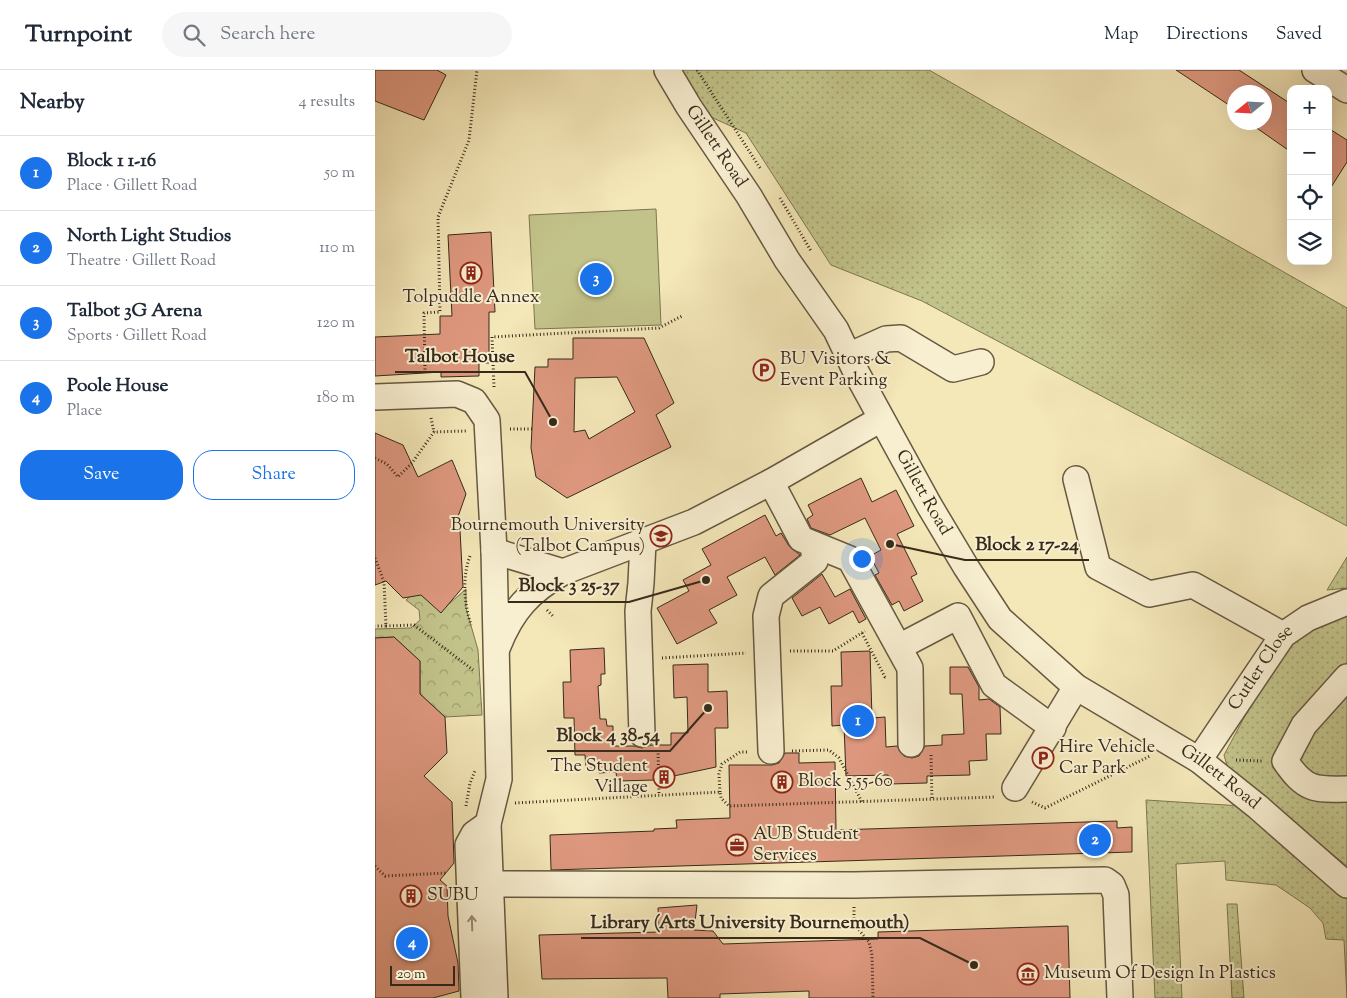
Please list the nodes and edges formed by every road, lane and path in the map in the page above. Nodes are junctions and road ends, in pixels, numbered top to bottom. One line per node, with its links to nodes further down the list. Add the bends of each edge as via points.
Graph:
1 (477, 70): 9 (path, via 469,140 438,217 441,312 424,313)
2 (667, 70): 6 (street, Gillett Road, via 787,260 836,330)
3 (1315, 70): 4 (street)
4 (1347, 90)
5 (682, 316): 8 (path, via 659,328 492,337)
6 (847, 356): 7 (street, via 886,340 901,338 953,369); 11 (street, Gillett Road)
7 (981, 362)
8 (495, 393)
9 (425, 394): 10 (street); 12 (street, via 457,394 468,398 482,410)
10 (375, 397)
11 (881, 419): 16 (street); 34 (street, Gillett Road, via 966,567 1000,619)
12 (488, 425): 13 (path, via 501,421 506,429); 14 (path, via 474,431 435,432 398,477 387,464); 19 (street)
13 (532, 429)
14 (375, 458)
15 (1076, 479): 27 (street, via 1098,567 1149,594 1193,585)
16 (771, 482): 17 (street, via 694,522); 18 (street, via 801,539)
17 (643, 542): 21 (street); 31 (street, via 637,611)
18 (813, 544): 23 (street, via 850,559); 30 (street, via 815,561 771,596 766,616)
19 (483, 551): 21 (street); 26 (path, via 465,567 466,608); 29 (street)
20 (375, 558): 25 (path, via 384,582)
21 (563, 572): 29 (street, via 536,590 516,610)
22 (1347, 602): 27 (street, Cutler Close, via 1308,618)
23 (884, 620): 28 (street); 30 (path, via 833,650)
24 (375, 626): 25 (path)
25 (386, 626): 32 (path, via 414,626)
26 (473, 633)
27 (1283, 635): 40 (street, Cutler Close)
28 (899, 647): 35 (street, via 958,616 994,684); 37 (street, via 910,668)
29 (496, 651): 47 (street, via 499,778)
30 (768, 652): 31 (path); 39 (street)
31 (639, 659): 36 (street)
32 (480, 675)
33 (1347, 677): 41 (street, via 1304,725)
34 (1075, 687): 35 (street); 38 (street, Gillett Road)
35 (1053, 728): 45 (street)
36 (642, 734): 44 (path, via 642,742 658,741)
37 (911, 744): 46 (path, via 931,743)
38 (1173, 745): 40 (street, Gillett Road); 45 (path, via 1045,808)
39 (771, 752)
40 (1199, 760): 41 (path); 53 (street, Gillett Road, via 1258,806)
41 (1285, 761): 43 (street, via 1295,776 1318,790)
42 (476, 767): 48 (path)
43 (1347, 789)
44 (659, 794): 46 (path, via 720,792 729,806); 47 (path)
45 (1015, 795): 46 (path)
46 (932, 800)
47 (491, 814): 51 (street); 54 (street, one-way to 47, via 469,845 473,834)
48 (465, 815)
49 (375, 866): 50 (path, via 385,876)
50 (451, 874)
51 (492, 884): 52 (street); 55 (street)
52 (854, 885): 56 (path, via 854,924 869,942); 57 (street, via 1105,880 1112,885 1116,895)
53 (1347, 885)
54 (474, 998)
55 (495, 998)
56 (873, 998)
57 (1120, 998)

